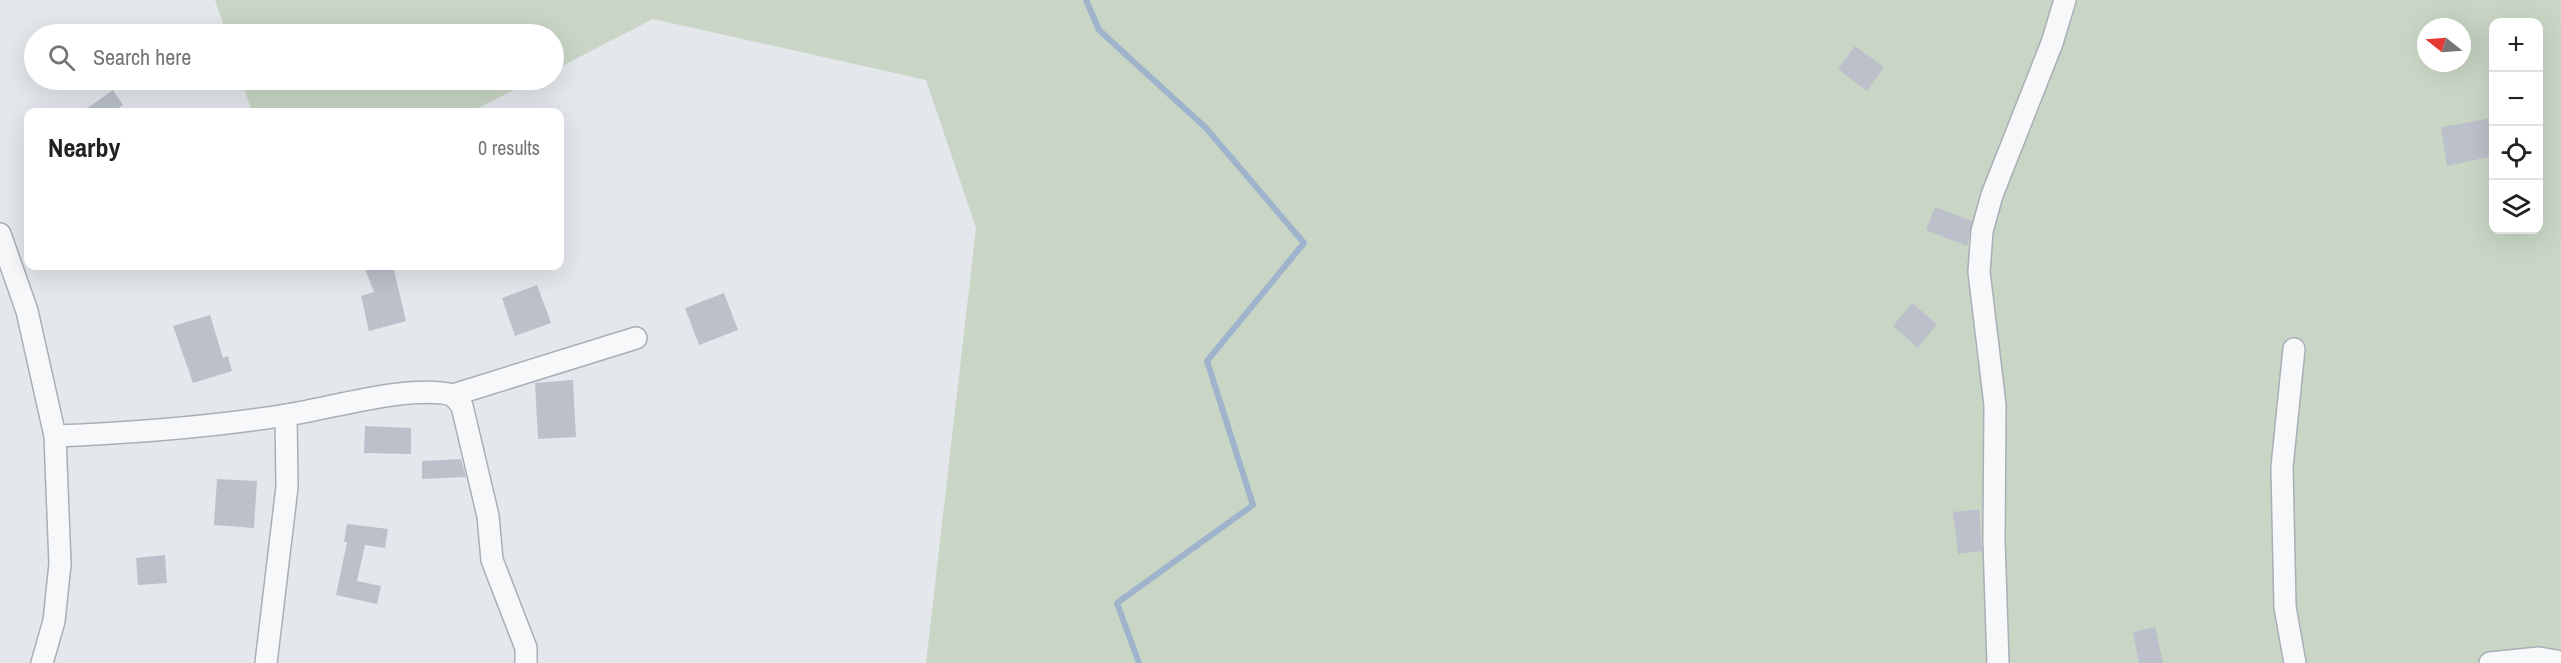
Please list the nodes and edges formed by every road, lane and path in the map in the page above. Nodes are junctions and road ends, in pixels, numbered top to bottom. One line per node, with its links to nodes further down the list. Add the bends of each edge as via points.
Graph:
1 (2065, 0): 12 (street, via 1982,231 1979,272 1995,405)
2 (0, 234): 7 (street, via 27,311)
3 (636, 338): 5 (street)
4 (2294, 349): 13 (street, via 2282,467 2285,607)
5 (453, 396): 6 (street, via 437,391); 11 (street, via 462,406 486,505 492,560 526,648)
6 (286, 415): 7 (street, via 123,434); 10 (street, via 287,487)
7 (55, 436): 9 (street, via 60,564 54,621)
8 (2561, 662): 14 (street, via 2539,658)
9 (42, 663)
10 (266, 663)
11 (526, 663)
12 (1998, 663)
13 (2295, 663)
14 (2490, 663)

